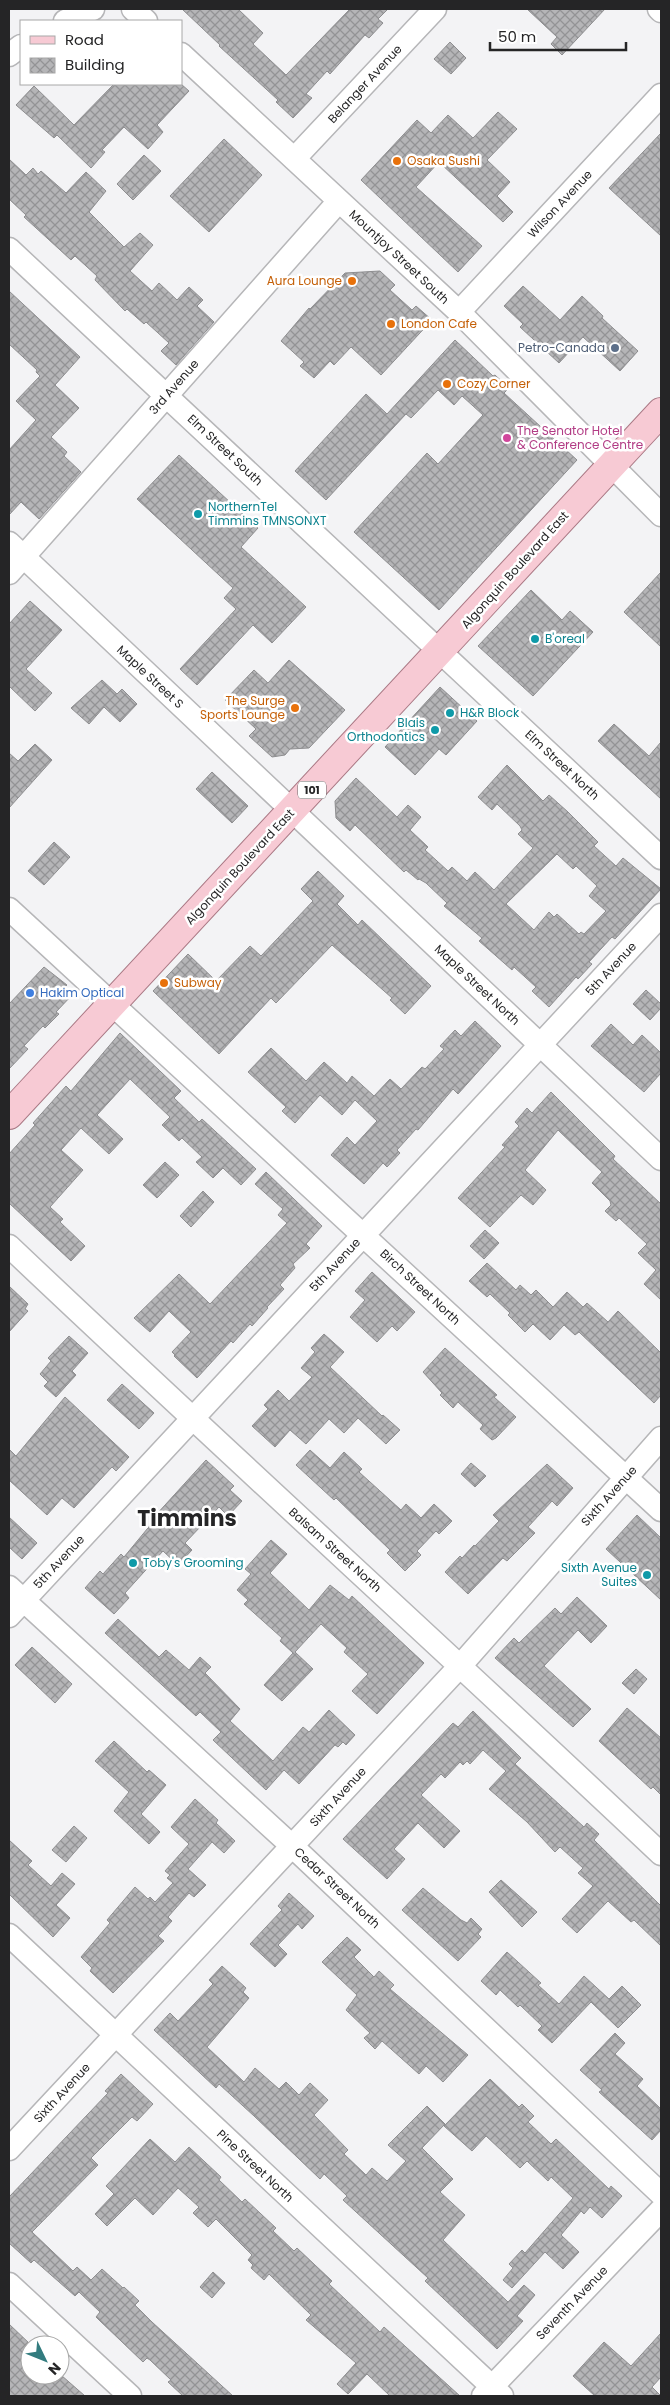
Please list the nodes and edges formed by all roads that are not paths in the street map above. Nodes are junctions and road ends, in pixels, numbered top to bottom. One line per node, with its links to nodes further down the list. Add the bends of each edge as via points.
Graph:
1 (93, 9): 4 (street)
2 (132, 9): 5 (street)
3 (435, 9): 10 (street, Belanger Avenue)
4 (67, 20)
5 (145, 20)
6 (20, 47): 7 (street)
7 (9, 55)
8 (182, 55): 10 (street, Mountjoy Street South)
9 (661, 95): 13 (street, Wilson Avenue)
10 (294, 159): 11 (street, Mountjoy Street South)
11 (339, 201): 13 (street, Mountjoy Street South); 14 (street, 3rd Avenue)
12 (9, 249): 14 (street, Elm Street South)
13 (459, 312): 16 (street, Mountjoy Street South)
14 (167, 396): 18 (street, 3rd Avenue); 19 (street, Elm Street South)
15 (661, 412): 16 (main road, 101)
16 (612, 464): 17 (street, Mountjoy Street South); 19 (main road, Algonquin Boulevard East / 101)
17 (661, 515)
18 (14, 558): 20 (street, Maple Street S)
19 (440, 653): 20 (main road, Algonquin Boulevard East / 101); 21 (street, Elm Street North)
20 (292, 812): 24 (main road, Algonquin Boulevard East / 101); 25 (street, Maple Street North)
21 (661, 858)
22 (9, 908): 24 (street, Birch Street North)
23 (661, 915): 25 (street, 5th Avenue)
24 (113, 1003): 26 (main road, Algonquin Boulevard East / 101); 28 (street, Birch Street North)
25 (540, 1045): 27 (street, Maple Street North); 28 (street, 5th Avenue)
26 (9, 1115)
27 (661, 1159)
28 (363, 1235): 30 (street, 5th Avenue); 32 (street, Birch Street North)
29 (9, 1246): 30 (street, Balsam Street North)
30 (191, 1419): 34 (street, 5th Avenue); 35 (street, Balsam Street North)
31 (661, 1438): 32 (street, Sixth Avenue)
32 (625, 1477): 33 (street, Birch Street North); 35 (street, Sixth Avenue)
33 (661, 1510)
34 (13, 1601): 36 (street, Cedar Street North)
35 (461, 1665): 36 (street, Sixth Avenue); 37 (street, Balsam Street North)
36 (292, 1846): 39 (street, Sixth Avenue); 41 (street, Cedar Street North)
37 (661, 1854)
38 (9, 1935): 39 (street, Pine Street North)
39 (115, 2036): 40 (street, Sixth Avenue); 44 (street, Pine Street North)
40 (9, 2149)
41 (661, 2194)
42 (661, 2210): 44 (street, Seventh Avenue)
43 (9, 2284): 45 (street)
44 (492, 2393)
45 (130, 2396)

